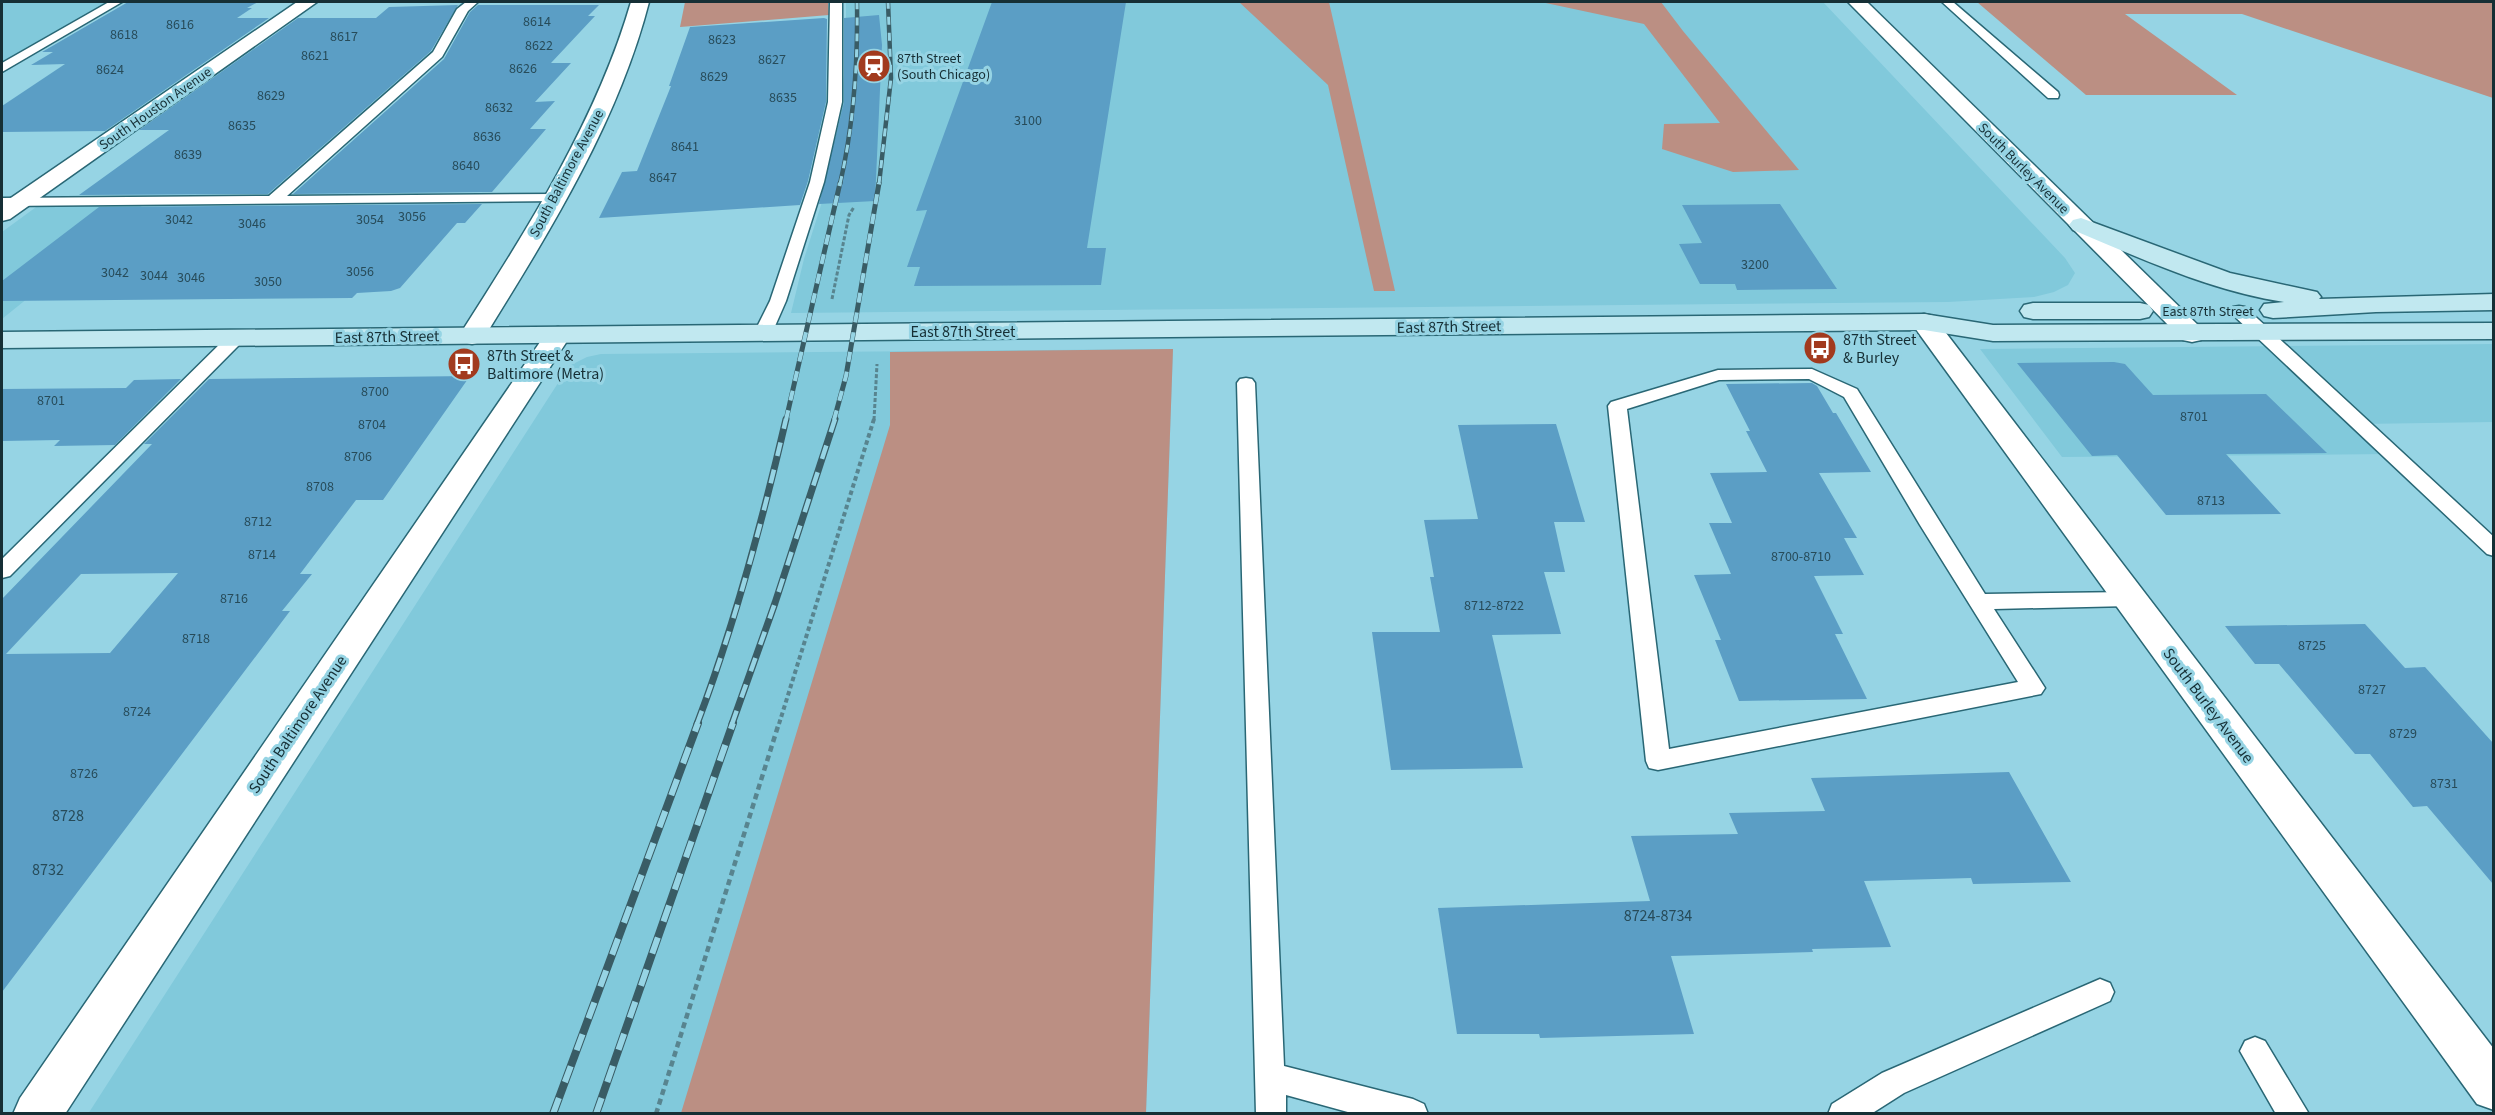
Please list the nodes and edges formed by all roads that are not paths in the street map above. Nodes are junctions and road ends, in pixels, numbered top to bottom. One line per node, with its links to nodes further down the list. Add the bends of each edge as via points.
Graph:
1 (116, 2): 8 (lane)
2 (308, 2): 12 (street, South Houston Avenue)
3 (472, 2): 11 (lane, via 463,9 438,54)
4 (640, 2): 10 (street, South Baltimore Avenue, via 598,116)
5 (836, 2): 21 (lane, via 835,102 817,182 778,301)
6 (1857, 2): 13 (street, South Burley Avenue)
7 (1947, 2): 9 (lane)
8 (2, 68)
9 (2053, 95)
10 (554, 198): 11 (lane); 24 (street, South Baltimore Avenue)
11 (273, 200): 12 (lane)
12 (7, 206)
13 (2080, 225): 15 (main road, via 2160,258 2259,288); 16 (street, South Burley Avenue)
14 (2493, 302): 15 (main road, East 87th Street)
15 (2376, 304): 17 (main road, East 87th Street)
16 (2169, 311): 17 (main road, East 87th Street); 18 (main road, East 87th Street, via 1977,311); 22 (street, South Burley Avenue)
17 (2239, 311): 20 (lane)
18 (1924, 322): 21 (main road, East 87th Street); 22 (main road, East 87th Street, via 1993,333); 30 (street, South Burley Avenue)
19 (2493, 331): 20 (main road, East 87th Street)
20 (2262, 332): 22 (main road, East 87th Street); 28 (lane)
21 (763, 333): 23 (main road, East 87th Street)
22 (2192, 334)
23 (558, 335): 24 (main road, East 87th Street); 36 (street, South Baltimore Avenue)
24 (472, 336): 25 (main road, East 87th Street)
25 (236, 338): 26 (main road, East 87th Street); 29 (lane)
26 (2, 340)
27 (1246, 383): 34 (lane)
28 (2493, 549)
29 (2, 571)
30 (2130, 599): 31 (lane); 35 (street, South Burley Avenue)
31 (1978, 602): 31 (lane, via 2033,688 1658,761 1617,406 1718,375 1812,374 1851,393)
32 (2100, 992): 39 (lane, via 1893,1083)
33 (2255, 1051): 40 (lane)
34 (1270, 1077): 37 (lane); 38 (lane)
35 (2493, 1088)
36 (37, 1113)
37 (1271, 1113)
38 (1413, 1113)
39 (1843, 1113)
40 (2294, 1113)

